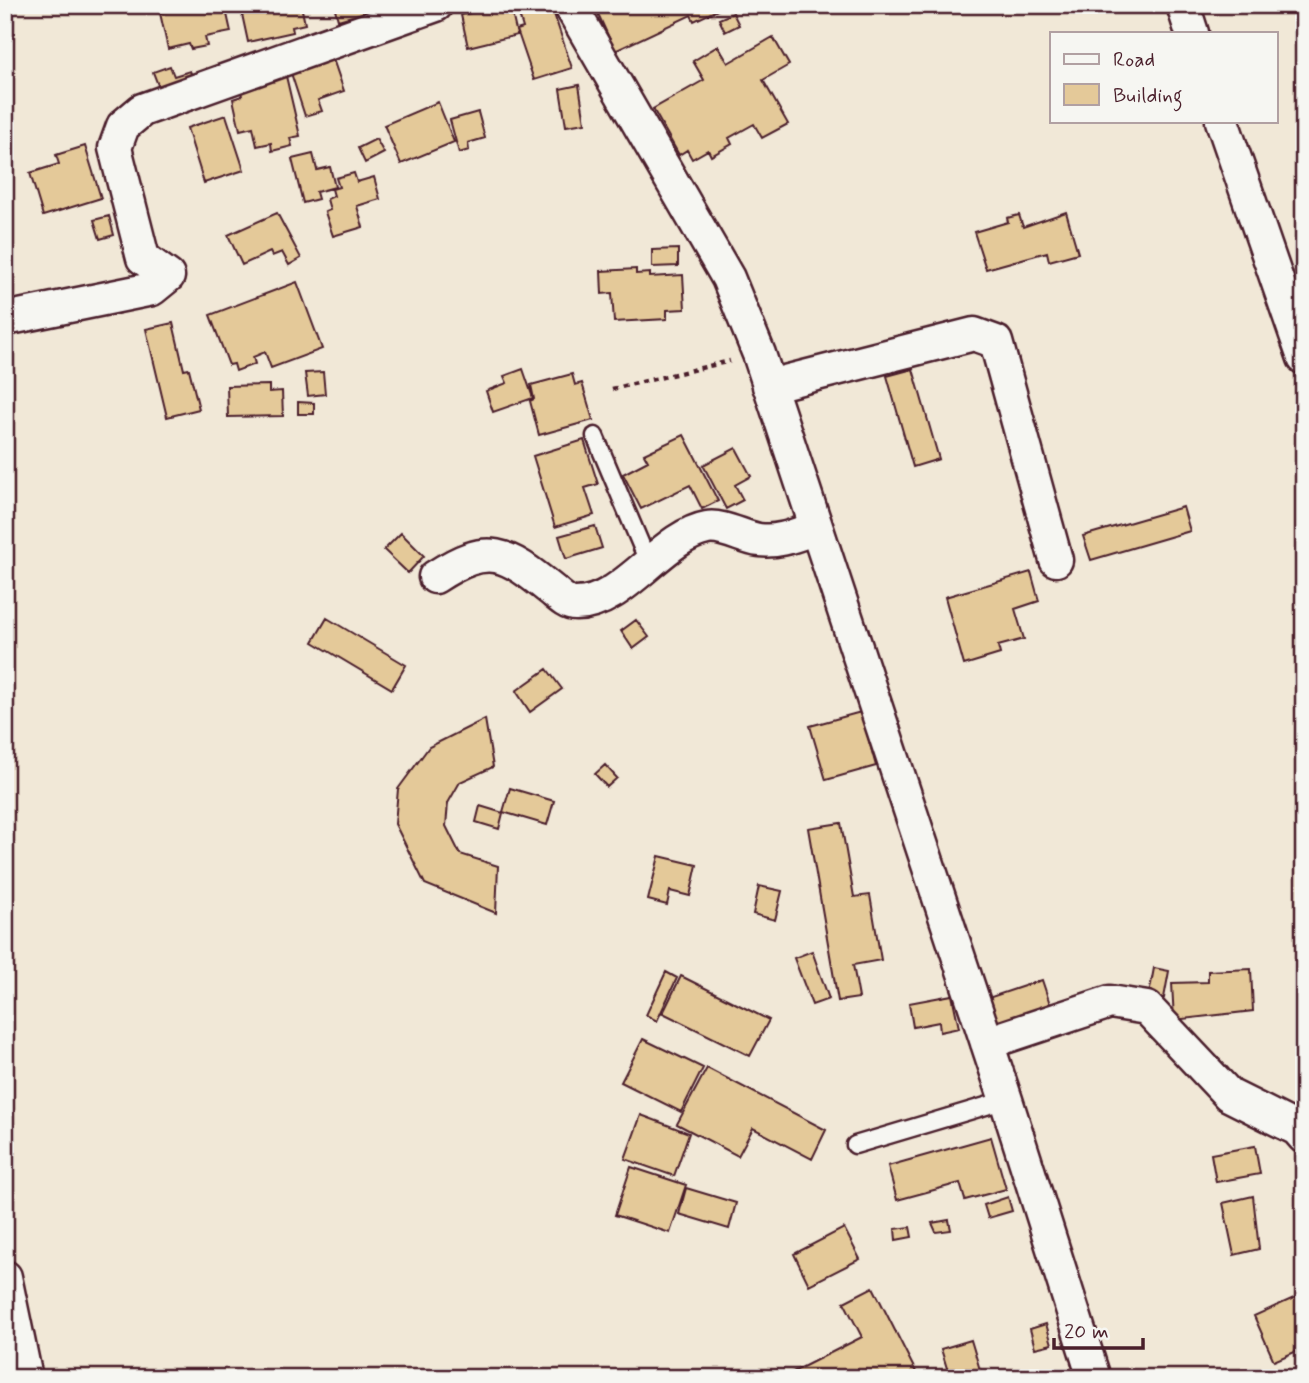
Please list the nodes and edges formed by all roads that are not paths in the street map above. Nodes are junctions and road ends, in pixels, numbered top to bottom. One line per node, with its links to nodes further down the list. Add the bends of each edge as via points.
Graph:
1 (436, 5): 6 (street, via 142,110 123,126 115,148 143,258 168,276 152,289)
2 (569, 5): 8 (street, via 728,278)
3 (1183, 5): 4 (street)
4 (1192, 32)
5 (1222, 122): 7 (street)
6 (5, 319)
7 (1304, 358)
8 (769, 386): 10 (street); 11 (street, via 974,334 996,342)
9 (595, 436): 12 (lane)
10 (816, 528): 12 (street, via 781,540 761,541 708,527); 14 (street)
11 (1056, 560)
12 (649, 564): 13 (street, via 594,604 570,605 509,560 479,554)
13 (435, 577)
14 (987, 1043): 15 (street); 16 (street, via 1110,1002 1147,1008 1229,1095 1297,1129)
15 (1006, 1100): 17 (lane); 20 (street)
16 (1304, 1137)
17 (855, 1145)
18 (5, 1277): 19 (street)
19 (26, 1378)
20 (1094, 1378)

